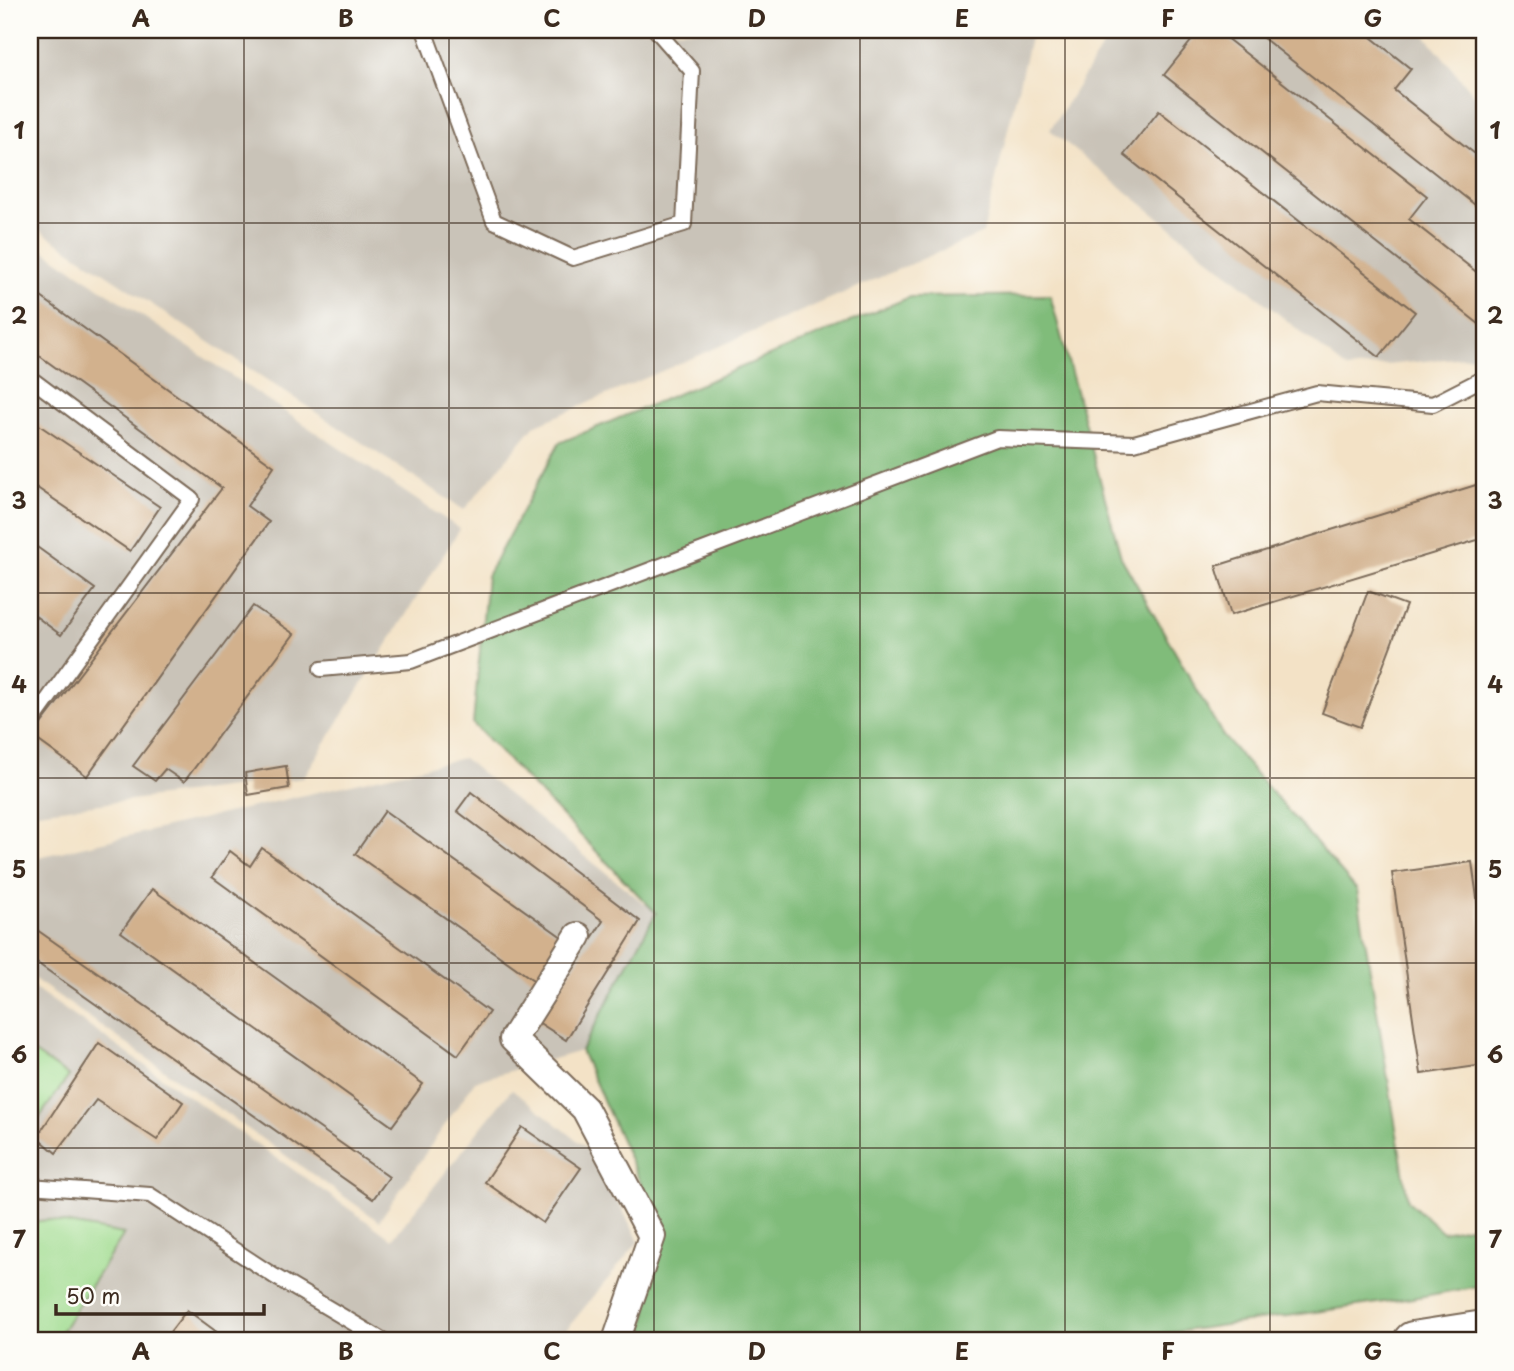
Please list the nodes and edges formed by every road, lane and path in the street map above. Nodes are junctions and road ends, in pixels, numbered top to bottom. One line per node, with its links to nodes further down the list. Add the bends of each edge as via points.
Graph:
1 (424, 30): 2 (lane, via 494,221 573,258 684,224 692,71)
2 (656, 30)
3 (30, 378): 6 (lane, via 192,499)
4 (1484, 378): 5 (lane, via 1433,404 1317,393 1134,443 997,438 411,661)
5 (321, 669)
6 (30, 724)
7 (578, 936): 11 (street, via 513,1039 585,1109 652,1236)
8 (30, 1185): 10 (lane, via 150,1195)
9 (1484, 1330): 12 (main road)
10 (384, 1341)
11 (616, 1341)
12 (1413, 1341)

